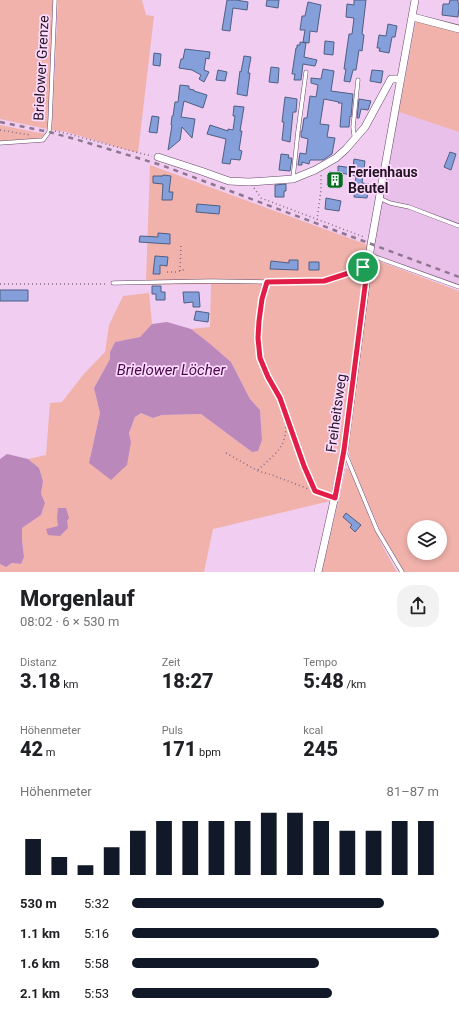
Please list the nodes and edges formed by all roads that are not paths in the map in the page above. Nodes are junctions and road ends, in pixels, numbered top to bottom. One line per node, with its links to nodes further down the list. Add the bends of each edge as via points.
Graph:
1 (55, 0): 9 (lane, Brielower Grenze, via 49,130 43,140)
2 (415, 0): 3 (street, Freiheitsweg)
3 (413, 17): 4 (street); 6 (street, Freiheitsweg)
4 (459, 29)
5 (306, 72): 11 (lane)
6 (401, 79): 8 (street, via 391,79); 12 (street, Freiheitsweg)
7 (358, 80): 8 (lane, via 353,127)
8 (356, 139): 11 (street, via 336,158)
9 (0, 143)
10 (158, 157): 11 (street, via 229,181)
11 (293, 179)
12 (379, 198): 13 (lane); 14 (street, Freiheitsweg)
13 (459, 226)
14 (369, 255): 15 (lane, Freiheitsweg, via 363,267 324,281); 16 (lane); 17 (street, Freiheitsweg)
15 (114, 284)
16 (459, 288)
17 (344, 450): 18 (street, Freiheitsweg); 19 (lane, via 377,530)
18 (318, 572)
19 (402, 572)

